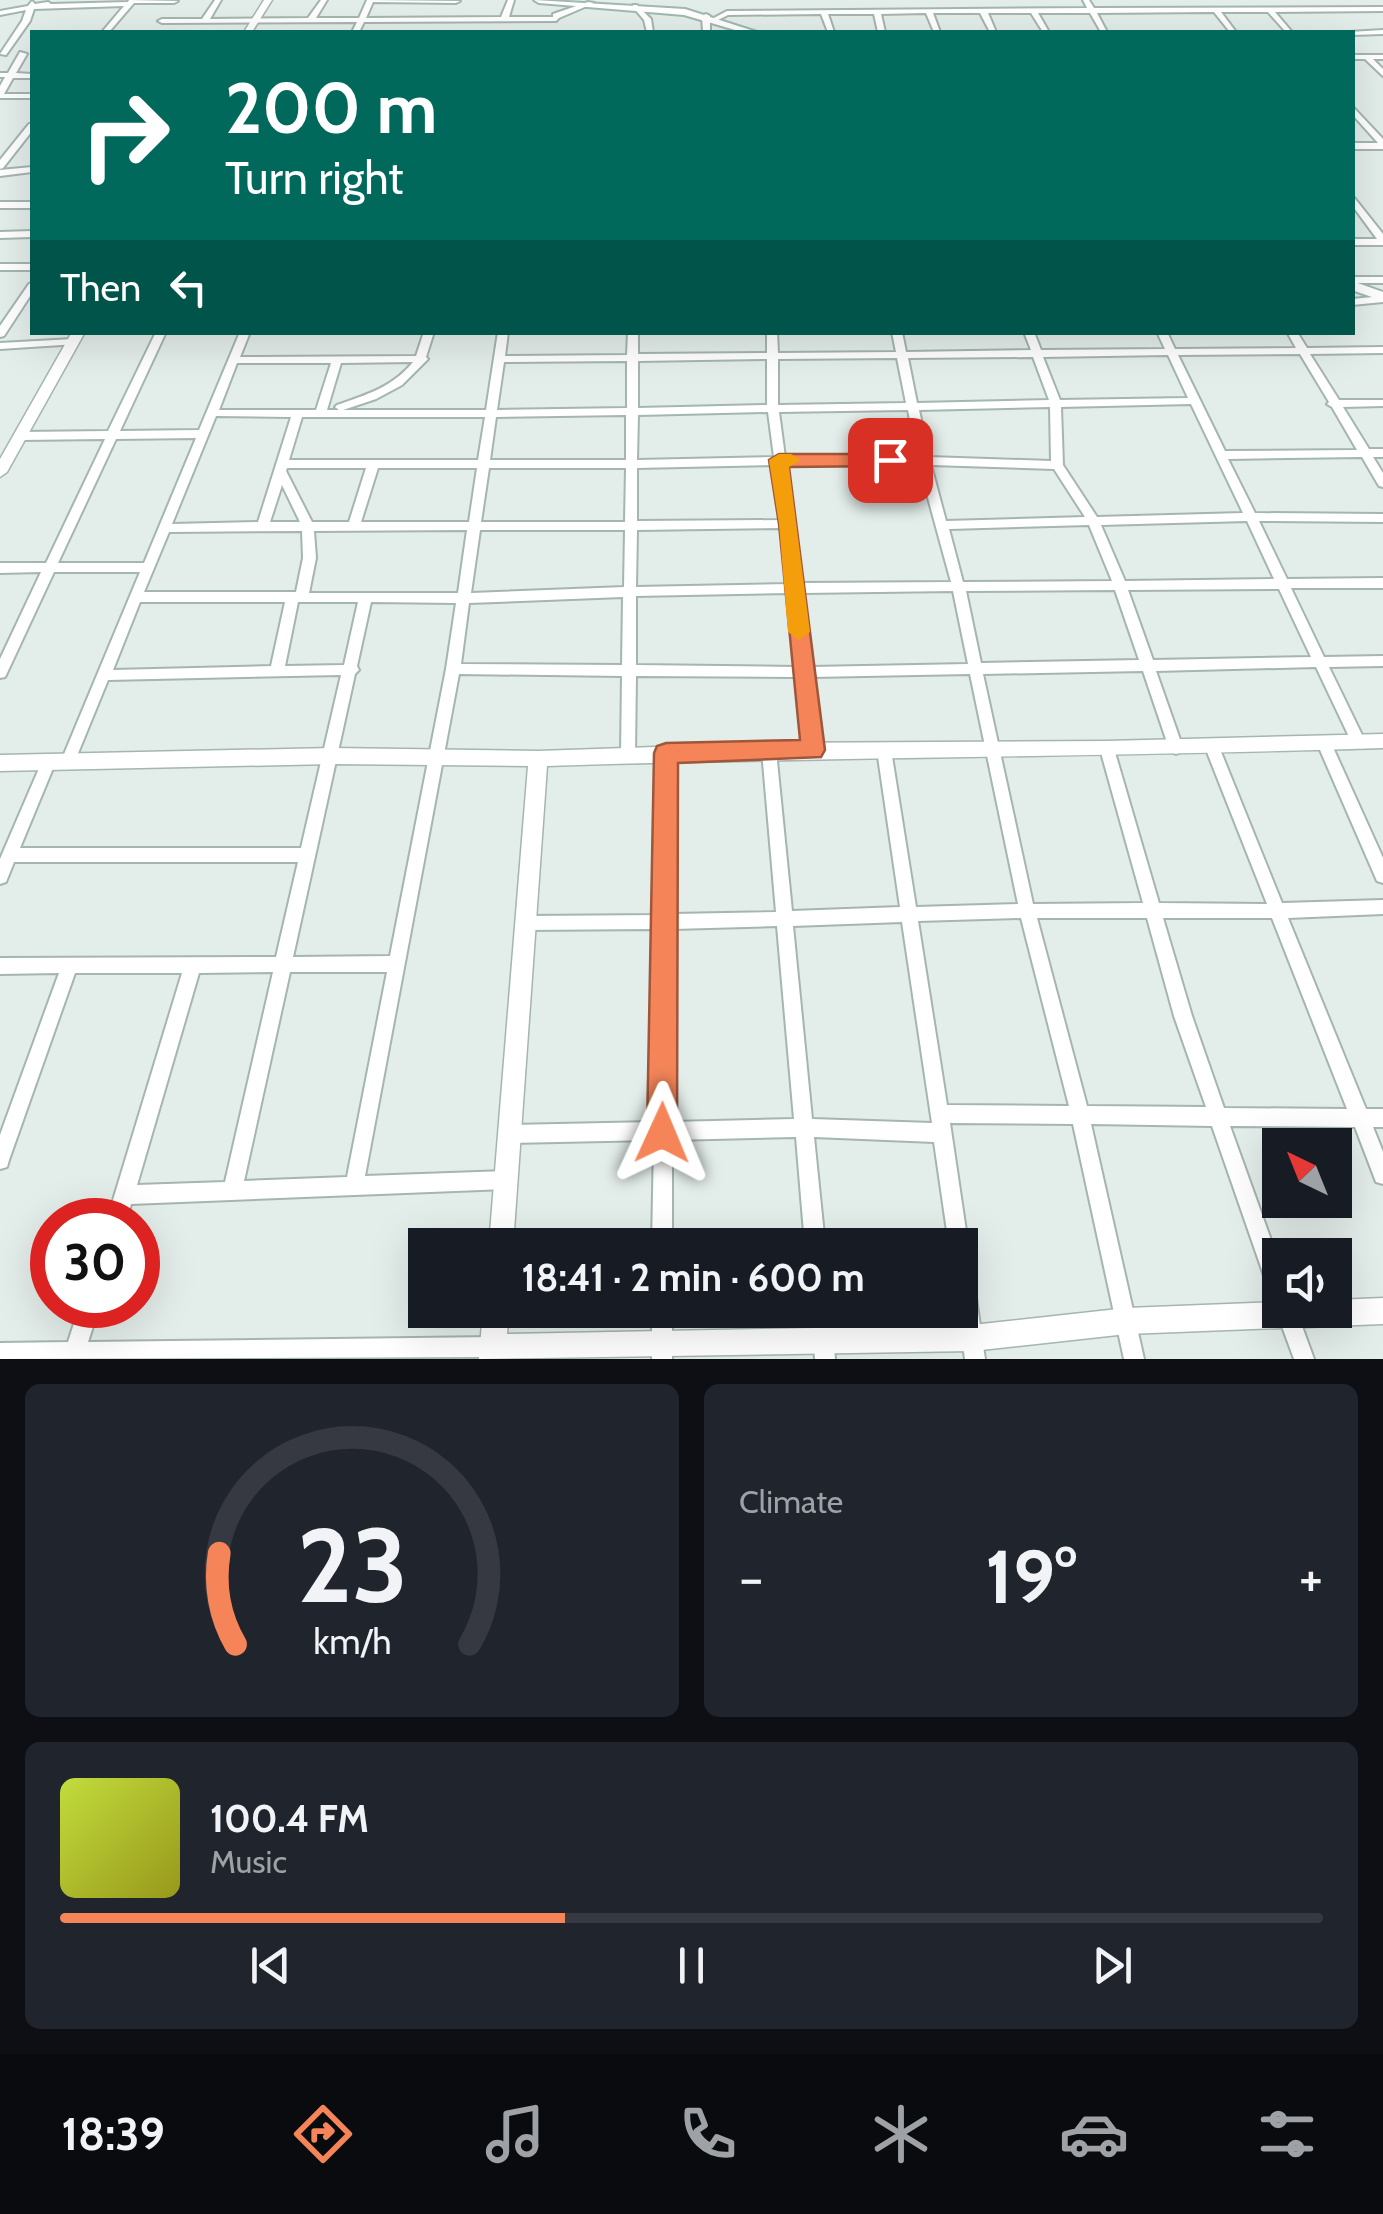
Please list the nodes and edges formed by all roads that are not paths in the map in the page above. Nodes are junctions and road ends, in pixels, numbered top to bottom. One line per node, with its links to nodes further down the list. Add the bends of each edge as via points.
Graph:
1 (175, 0): 19 (street); 44 (street)
2 (218, 0): 45 (street)
3 (268, 0): 48 (street)
4 (324, 0): 49 (street)
5 (370, 0): 17 (street); 46 (street)
6 (511, 0): 47 (street)
7 (539, 0): 18 (main road)
8 (726, 0): 41 (street)
9 (782, 0): 36 (street)
10 (908, 0): 39 (street)
11 (960, 0): 32 (street)
12 (1086, 0): 27 (street)
13 (1142, 0): 28 (street)
14 (1240, 0): 30 (street)
15 (1341, 0): 24 (street)
16 (58, 1): 21 (street)
17 (456, 1): 50 (street)
18 (554, 1): 20 (main road); 43 (street)
19 (132, 2): 21 (street); 52 (street)
20 (590, 3): 22 (main road); 43 (street)
21 (35, 5): 35 (street); 69 (street)
22 (636, 6): 23 (main road); 51 (street)
23 (663, 8): 41 (main road); 51 (street)
24 (1350, 9): 25 (street); 31 (street)
25 (1368, 9): 26 (street); 42 (street)
26 (1383, 9)
27 (1091, 10): 28 (street); 34 (street); 65 (street)
28 (1148, 10): 29 (street)
29 (1215, 10): 30 (street); 66 (street)
30 (1248, 10): 31 (street)
31 (1270, 10): 67 (street)
32 (963, 11): 33 (street); 40 (street)
33 (983, 11): 34 (street); 63 (street)
34 (1033, 11): 64 (street)
35 (0, 12)
36 (783, 12): 37 (street); 41 (street)
37 (824, 12): 38 (street); 60 (street)
38 (878, 12): 39 (street); 61 (street)
39 (912, 12): 40 (street)
40 (929, 12): 62 (street)
41 (716, 16): 58 (street); 59 (main road)
42 (1376, 16)
43 (556, 17): 47 (street); 57 (street)
44 (162, 20): 45 (street); 53 (street)
45 (206, 20): 48 (street)
46 (364, 20): 49 (street); 50 (street); 55 (street)
47 (504, 20): 50 (street)
48 (256, 21): 49 (street); 54 (street)
49 (310, 21)
50 (451, 21): 56 (street)
51 (649, 28)
52 (108, 30)
53 (155, 30)
54 (249, 30)
55 (357, 30)
56 (449, 30)
57 (554, 30)
58 (708, 30)
59 (748, 30)
60 (830, 30)
61 (882, 30)
62 (936, 30)
63 (992, 30)
64 (1045, 30)
65 (1103, 30)
66 (1231, 30)
67 (1287, 30)
68 (0, 31): 69 (street)
69 (17, 31): 72 (street)
70 (1355, 32): 71 (street)
71 (1383, 32)
72 (1, 53): 73 (street)
73 (28, 54): 79 (street)
74 (1383, 56): 76 (street)
75 (1355, 57): 76 (street)
76 (1367, 57): 77 (street)
77 (1383, 74)
78 (0, 75): 79 (street)
79 (12, 76): 80 (street); 81 (street)
80 (30, 76)
81 (0, 94): 82 (street)
82 (30, 96)
83 (1355, 112): 87 (street)
84 (30, 129): 85 (street)
85 (19, 144): 86 (street); 89 (street)
86 (30, 144)
87 (1383, 145): 88 (street)
88 (1355, 146)
89 (0, 169): 90 (street)
90 (30, 170)
91 (1355, 202): 97 (street)
92 (0, 204): 93 (street)
93 (30, 205)
94 (30, 234): 95 (street)
95 (0, 236)
96 (1355, 242): 97 (street)
97 (1383, 242)
98 (30, 267): 99 (street)
99 (0, 268)
100 (1383, 280): 101 (street)
101 (1355, 283)
102 (1355, 284): 104 (main road)
103 (30, 289): 107 (street)
104 (1383, 298): 106 (street)
105 (0, 302): 107 (street)
106 (1355, 302)
107 (22, 303): 108 (street)
108 (0, 334)
109 (160, 335): 145 (street)
110 (244, 335): 131 (street)
111 (428, 335): 130 (street)
112 (503, 335): 128 (street)
113 (633, 335): 127 (street)
114 (772, 335): 126 (street)
115 (898, 335): 125 (street)
116 (1031, 335): 124 (street)
117 (1164, 335): 122 (street)
118 (1294, 335): 123 (street)
119 (76, 337): 120 (street); 144 (street)
120 (0, 346)
121 (1383, 350): 123 (street)
122 (1172, 352): 123 (street); 124 (street); 133 (street)
123 (1304, 352): 135 (street)
124 (1038, 354): 125 (street); 132 (street)
125 (901, 355): 126 (street); 136 (street)
126 (773, 356): 127 (street); 137 (street)
127 (633, 357): 128 (street); 140 (street)
128 (500, 358): 142 (street)
129 (337, 359): 130 (street); 131 (street); 138 (street)
130 (424, 359): 138 (street, via 389,388)
131 (234, 360): 141 (street)
132 (1055, 402): 133 (street); 136 (street); 154 (street)
133 (1196, 402): 148 (street)
134 (1383, 403): 135 (street)
135 (1333, 404): 146 (street)
136 (914, 406): 137 (street); 150 (street)
137 (773, 410): 140 (street); 149 (street)
138 (326, 411): 139 (street); 142 (street)
139 (298, 412): 141 (street); 155 (street)
140 (634, 412): 142 (street); 152 (street)
141 (212, 413): 143 (street)
142 (492, 414): 153 (street)
143 (202, 434): 145 (street); 168 (street)
144 (21, 436): 145 (street); 156 (street)
145 (113, 436): 169 (street)
146 (1364, 453): 147 (street); 148 (street); 157 (street)
147 (1383, 453)
148 (1221, 455): 158 (street)
149 (779, 460): 150 (street); 152 (street); 163 (street)
150 (924, 461): 154 (street); 165 (street)
151 (373, 464): 153 (street); 155 (street); 162 (street)
152 (634, 464): 153 (street); 167 (street)
153 (484, 465): 161 (street)
154 (1057, 465): 160 (street)
155 (281, 468): 164 (street); 166 (street)
156 (0, 472)
157 (1383, 483)
158 (1251, 517): 159 (street); 160 (street); 173 (street)
159 (1383, 518)
160 (1094, 522): 165 (street); 174 (street)
161 (476, 523): 162 (street); 167 (street); 181 (street)
162 (354, 524): 164 (street)
163 (790, 524): 167 (street); 176 (street)
164 (310, 525): 166 (street); 178 (street, via 310,566)
165 (944, 525): 175 (street)
166 (264, 526): 168 (street)
167 (629, 526): 177 (street)
168 (164, 528): 170 (street)
169 (50, 567): 170 (street); 171 (street); 191 (street)
170 (149, 567): 180 (street)
171 (0, 568)
172 (1383, 582): 173 (street)
173 (1284, 583): 174 (street); 183 (street)
174 (1120, 585): 175 (street); 185 (street)
175 (958, 586): 176 (street); 184 (street)
176 (796, 588): 177 (street); 190 (street)
177 (628, 591): 181 (street); 186 (street)
178 (298, 596): 179 (street); 180 (street); 189 (street)
179 (366, 596): 181 (street); 188 (street)
180 (138, 597): 192 (street)
181 (464, 598): 187 (street)
182 (1383, 661): 183 (street)
183 (1320, 662): 185 (street); 194 (street)
184 (973, 666): 185 (street); 190 (street); 197 (street)
185 (1147, 666): 198 (street)
186 (630, 668): 187 (street); 190 (street); 204 (street)
187 (454, 669): 208 (street)
188 (352, 670): 189 (street); 205 (street)
189 (277, 672): 192 (street)
190 (802, 672): 201 (street)
191 (0, 673)
192 (105, 675): 207 (street)
193 (1383, 741): 194 (street)
194 (1358, 742): 195 (street)
195 (1324, 743): 196 (street); 210 (street)
196 (1212, 747): 198 (street); 218 (street)
197 (994, 748): 199 (street); 202 (street); 216 (street)
198 (1176, 748): 199 (street)
199 (1107, 749): 217 (street)
200 (770, 750): 201 (street); 203 (street); 220 (street)
201 (813, 750): 202 (street)
202 (884, 750): 219 (street)
203 (666, 753): 204 (street); 222 (street)
204 (628, 755): 206 (street)
205 (332, 756): 207 (street); 208 (street); 212 (street)
206 (538, 758): 208 (street); 221 (street)
207 (59, 760): 209 (street); 211 (street)
208 (436, 760): 225 (street)
209 (0, 763)
210 (1377, 847): 213 (street)
211 (8, 848): 212 (street); 214 (street)
212 (306, 855): 224 (street)
213 (1383, 876)
214 (0, 877)
215 (1383, 907): 218 (street)
216 (1028, 911): 217 (street); 219 (street); 229 (street)
217 (1154, 912): 218 (street); 230 (street)
218 (1279, 912): 231 (street)
219 (908, 917): 220 (street); 228 (street)
220 (786, 918): 222 (street); 233 (street)
221 (526, 922): 222 (street); 235 (street)
222 (665, 924): 234 (street)
223 (194, 964): 224 (street); 226 (street); 242 (street)
224 (281, 964): 225 (street); 241 (street)
225 (394, 964): 240 (street)
226 (70, 965): 227 (street); 237 (street)
227 (0, 966)
228 (940, 1114): 229 (street); 236 (street)
229 (1080, 1114): 230 (street); 252 (street)
230 (1219, 1115): 231 (street); 248 (street)
231 (1359, 1116): 232 (street); 238 (street)
232 (1383, 1118)
233 (804, 1128): 234 (street); 236 (street); 246 (street)
234 (662, 1133): 235 (street); 245 (street)
235 (510, 1134): 239 (street)
236 (943, 1134): 247 (street)
237 (0, 1160)
238 (1383, 1175)
239 (506, 1180): 240 (street); 244 (street)
240 (354, 1186): 241 (street)
241 (232, 1191): 242 (street)
242 (125, 1195): 243 (street)
243 (124, 1198)
244 (502, 1228)
245 (662, 1228)
246 (813, 1228)
247 (957, 1228)
248 (1262, 1239)
249 (1262, 1308): 252 (street)
250 (1352, 1309): 251 (street)
251 (1383, 1311)
252 (1127, 1321): 256 (street); 262 (street)
253 (83, 1328): 261 (street)
254 (494, 1328): 260 (street)
255 (1293, 1328): 263 (street)
256 (973, 1348): 257 (street)
257 (824, 1350): 258 (street)
258 (662, 1352): 260 (street)
259 (0, 1353): 261 (street)
260 (492, 1353): 261 (street)
261 (74, 1356)
262 (1134, 1359)
263 (1304, 1359)

